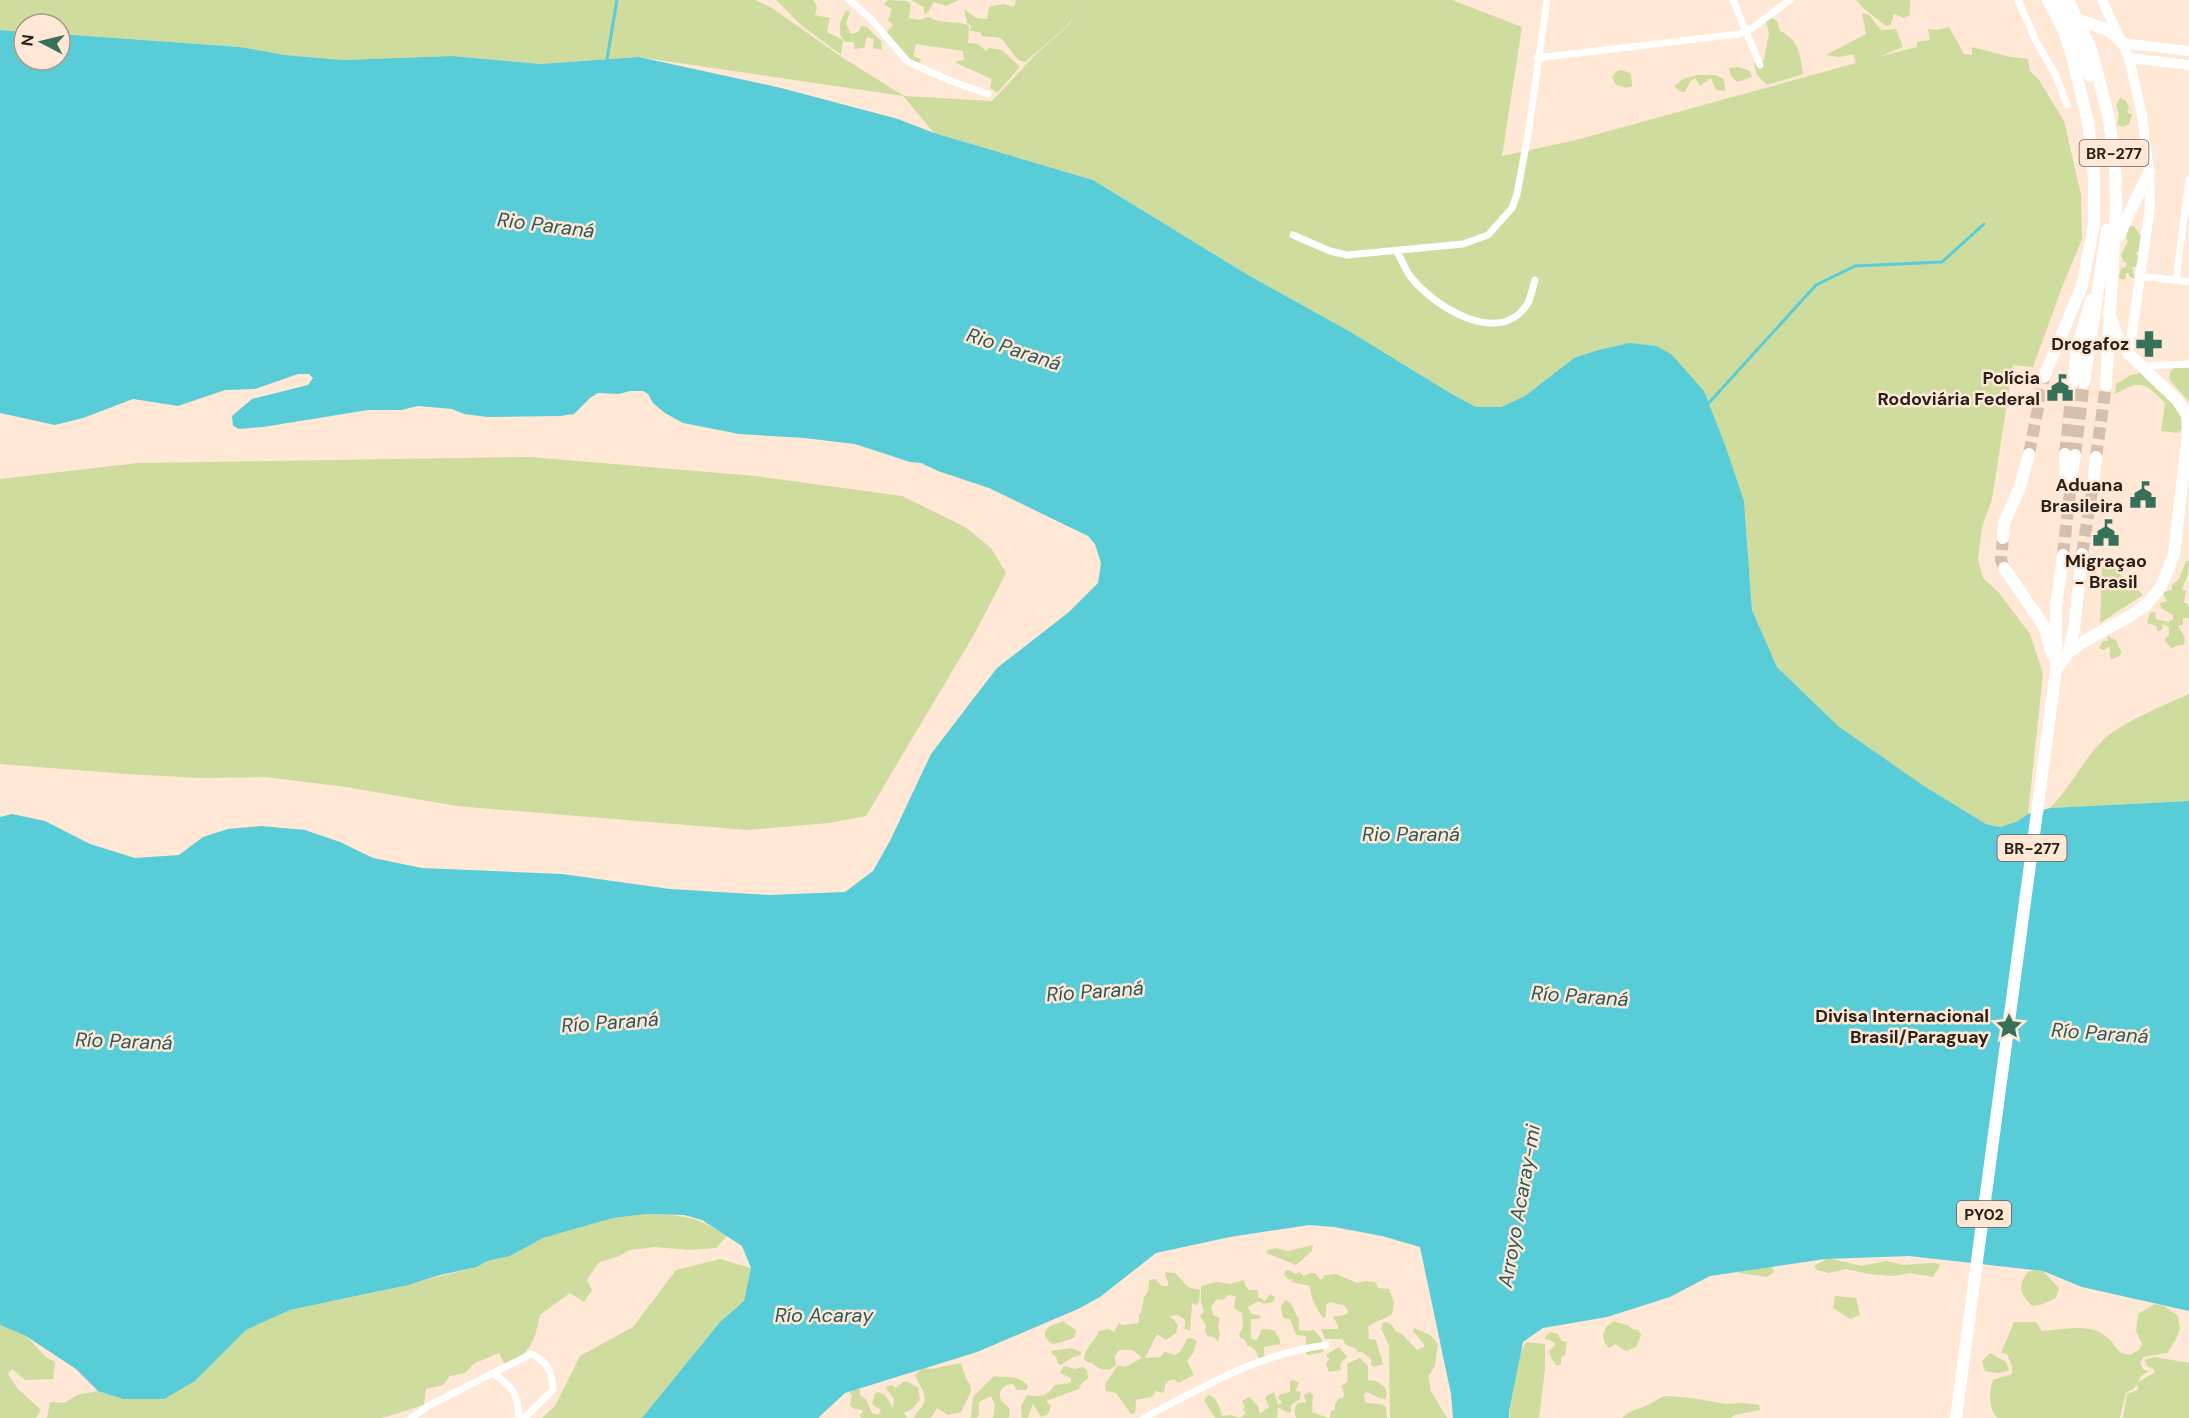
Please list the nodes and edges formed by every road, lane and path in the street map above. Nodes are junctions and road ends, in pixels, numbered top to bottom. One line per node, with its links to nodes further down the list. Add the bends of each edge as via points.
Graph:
1 (849, 0): 18 (street, via 908,62)
2 (1547, 0): 14 (street)
3 (1733, 0): 11 (street)
4 (1790, 0): 11 (street)
5 (2018, 0): 19 (street)
6 (2048, 0): 31 (highway, via 2072,56 2088,122 2094,177 2090,254 2082,286)
7 (2059, 0): 24 (highway, BR-277, via 2082,50 2101,116 2109,194)
8 (2068, 0): 10 (highway, BR-277)
9 (2102, 0): 12 (main road)
10 (2079, 20): 12 (highway, via 2108,30); 24 (highway, BR-277, via 2096,66 2112,134 2116,208)
11 (1746, 31): 14 (street); 16 (street)
12 (2123, 43): 13 (main road); 15 (main road)
13 (2189, 51)
14 (1538, 58): 23 (street, via 1528,135 1512,208 1488,235 1463,244)
15 (2129, 58): 17 (main road); 20 (main road)
16 (1760, 65)
17 (2189, 65)
18 (988, 94)
19 (2067, 105)
20 (2149, 172): 24 (highway); 25 (main road, via 2150,207)
21 (2189, 180): 27 (street)
22 (1293, 235): 23 (street, via 1347,255)
23 (1397, 251): 26 (street, via 1410,275 1432,298 1458,314 1490,324 1505,322 1518,314 1528,302)
24 (2109, 254): 29 (highway, BR-277); 30 (highway)
25 (2140, 276): 27 (street); 32 (main road)
26 (1535, 280)
27 (2176, 280): 28 (street)
28 (2189, 282)
29 (2109, 313): 30 (highway, BR-277, via 2107,382 2100,365); 32 (highway)
30 (2083, 352): 31 (highway, via 2067,348); 36 (highway)
31 (2054, 353): 35 (highway)
32 (2129, 354): 34 (highway)
33 (2189, 363): 34 (street)
34 (2141, 366): 46 (highway, via 2187,415 2174,554 2161,587 2146,604)
35 (2044, 377)
36 (2078, 381)
37 (2029, 454): 42 (highway, via 2004,524)
38 (2070, 454): 40 (highway)
39 (2096, 457): 41 (highway)
40 (2068, 483)
41 (2093, 485)
42 (2003, 538)
43 (2082, 554): 46 (highway, BR-277)
44 (2063, 555): 47 (highway, BR-277, via 2056,606)
45 (2004, 568): 47 (highway, via 2044,626)
46 (2068, 653): 47 (highway, BR-277)
47 (2056, 670): 48 (highway, BR-277)
48 (2009, 1026): 55 (highway, PY02)
49 (1326, 1345): 54 (street, via 1259,1360)
50 (492, 1373): 51 (street); 52 (street, via 515,1391); 53 (street, via 531,1354 544,1360 553,1390)
51 (411, 1418)
52 (518, 1418)
53 (524, 1418)
54 (1144, 1418)
55 (1958, 1418)

